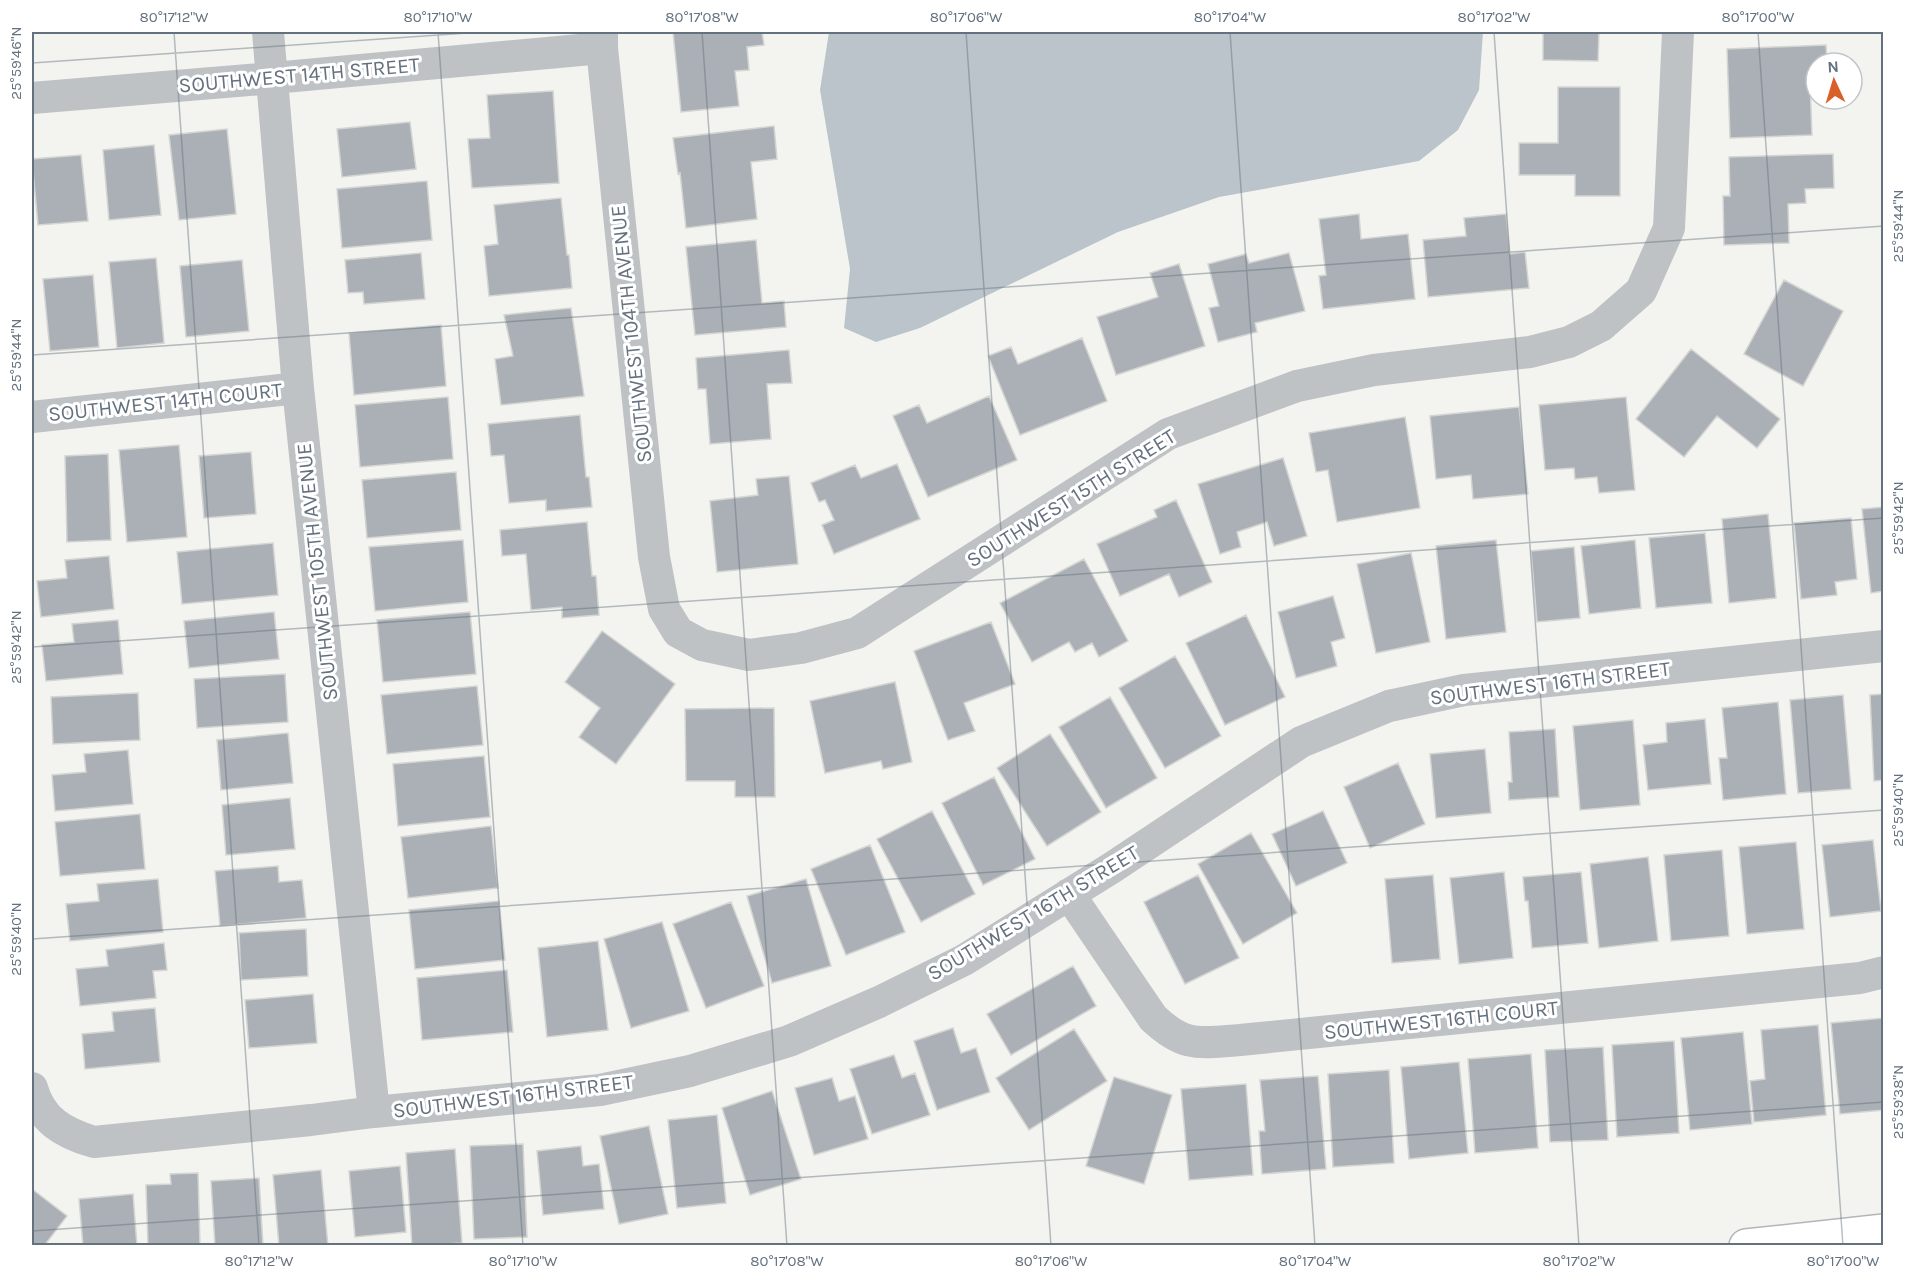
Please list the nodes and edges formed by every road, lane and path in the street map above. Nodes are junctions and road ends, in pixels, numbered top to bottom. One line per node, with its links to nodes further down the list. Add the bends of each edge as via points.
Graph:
1 (268, 32): 4 (street, SOUTHWEST 105TH AVENUE)
2 (1678, 32): 8 (street, SOUTHWEST 15TH STREET, via 1669,228 1641,291 1601,326 1569,342 1530,352 1374,370 1298,386 1168,434 857,633 801,648 749,655 702,645)
3 (602, 40): 4 (street, SOUTHWEST 14TH STREET); 8 (street, SOUTHWEST 104TH AVENUE, via 654,557 664,609)
4 (273, 78): 5 (street, SOUTHWEST 14TH STREET); 6 (street, SOUTHWEST 105TH AVENUE)
5 (32, 98)
6 (298, 388): 7 (street, SOUTHWEST 14TH COURT); 13 (street, SOUTHWEST 105TH AVENUE)
7 (32, 417)
8 (678, 632)
9 (1884, 646): 10 (street, SOUTHWEST 16TH STREET, via 1464,690 1389,706 1301,742)
10 (1069, 894): 11 (street, SOUTHWEST 16TH COURT, via 1152,1018 1188,1042 1860,978); 13 (street, SOUTHWEST 16TH STREET, via 964,960 789,1041 690,1071 600,1090)
11 (1884, 972)
12 (32, 1088): 13 (street, SOUTHWEST 16TH STREET, via 37,1105 58,1126 94,1142)
13 (374, 1112)
14 (1884, 1231): 15 (main road)
15 (1746, 1245)

